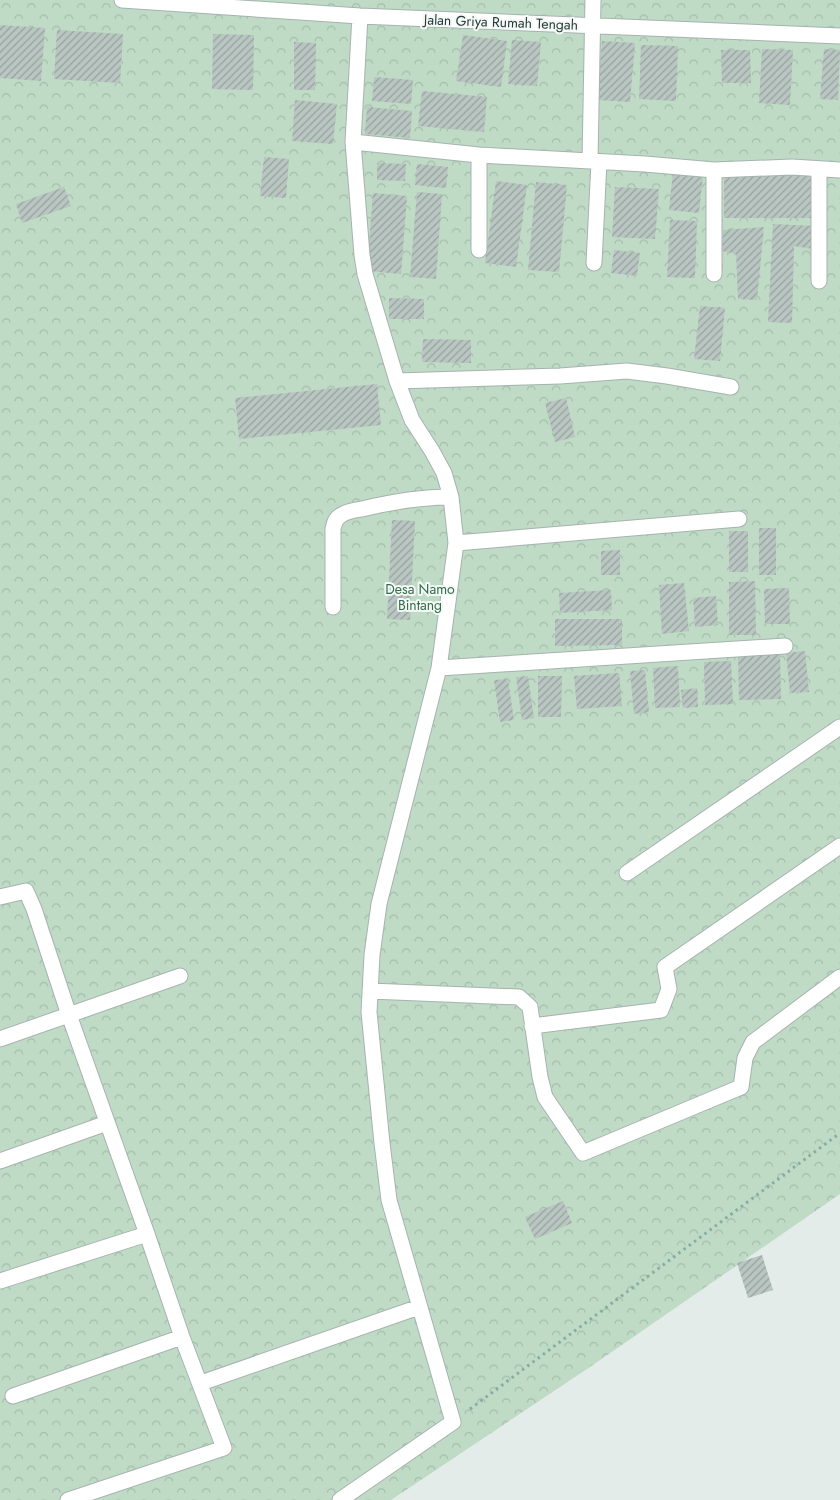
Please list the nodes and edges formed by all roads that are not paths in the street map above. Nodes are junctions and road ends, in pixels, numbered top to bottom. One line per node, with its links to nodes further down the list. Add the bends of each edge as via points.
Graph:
1 (122, 0): 3 (street, Jalan Griya Rumah Tengah)
2 (593, 0): 5 (street)
3 (162, 1): 4 (street, Jalan Griya Rumah Tengah)
4 (360, 16): 5 (street, Jalan Griya Rumah Tengah); 7 (street)
5 (593, 25): 6 (street, Jalan Griya Rumah Tengah); 9 (street)
6 (840, 36)
7 (353, 142): 8 (street); 17 (street, via 365,274)
8 (479, 155): 9 (street); 13 (street)
9 (594, 161): 11 (street); 14 (street)
10 (819, 169): 11 (street); 12 (street); 16 (street)
11 (714, 170): 15 (street)
12 (840, 170)
13 (479, 250)
14 (594, 263)
15 (714, 274)
16 (819, 281)
17 (397, 381): 18 (street, via 627,371); 19 (street, via 412,420 444,473)
18 (731, 387)
19 (451, 497): 21 (street); 22 (street, via 384,504 338,517 333,529)
20 (739, 519): 21 (street)
21 (456, 544): 24 (street)
22 (333, 607)
23 (785, 646): 24 (street)
24 (439, 668): 31 (street, via 379,904)
25 (840, 728): 27 (street)
26 (840, 846): 33 (street, via 665,966 669,990 661,1010)
27 (627, 873)
28 (0, 897): 32 (street, via 26,891)
29 (180, 976): 32 (street)
30 (840, 977): 33 (street, via 752,1042 745,1058 741,1087 583,1153 545,1097)
31 (370, 991): 33 (street, via 519,997 530,1007); 39 (street, via 369,1012 388,1200)
32 (69, 1015): 34 (street); 35 (street)
33 (532, 1026)
34 (0, 1039)
35 (107, 1123): 36 (street); 37 (street)
36 (0, 1161)
37 (147, 1234): 38 (street); 40 (street)
38 (0, 1281)
39 (419, 1307): 41 (street); 44 (street, via 453,1422)
40 (182, 1337): 41 (street); 42 (street)
41 (200, 1383): 43 (street, via 224,1448)
42 (13, 1396)
43 (68, 1500)
44 (340, 1500)

